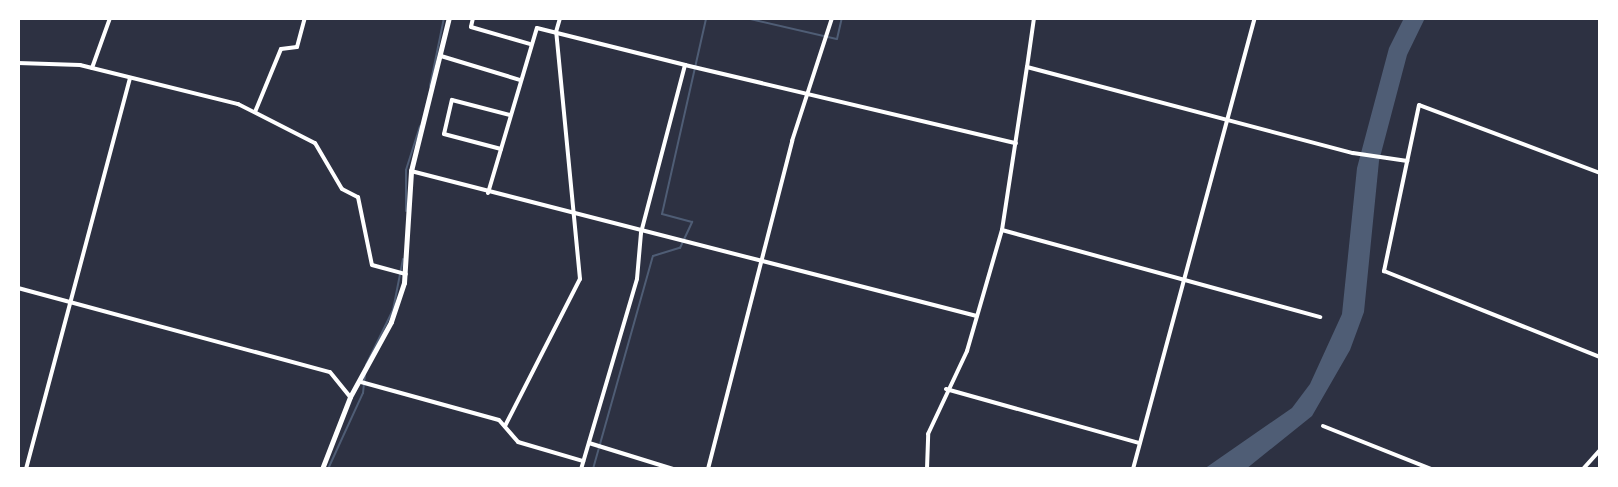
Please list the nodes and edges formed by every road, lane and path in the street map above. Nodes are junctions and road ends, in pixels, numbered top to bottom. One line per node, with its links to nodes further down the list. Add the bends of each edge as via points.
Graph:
1 (110, 18): 15 (street)
2 (305, 18): 19 (street, via 297,47 281,49)
3 (449, 18): 11 (street)
4 (473, 18): 10 (street, via 471,27)
5 (561, 18): 9 (street)
6 (832, 18): 18 (street)
7 (1034, 18): 14 (street)
8 (1255, 18): 21 (street)
9 (556, 32): 10 (street, via 537,28); 13 (street); 28 (street)
10 (530, 44): 17 (street)
11 (441, 56): 17 (street); 25 (street)
12 (18, 63): 15 (street)
13 (685, 65): 18 (street); 30 (street)
14 (1027, 67): 21 (street); 22 (street)
15 (92, 68): 16 (street)
16 (130, 79): 19 (street); 35 (street)
17 (520, 80): 20 (street)
18 (809, 97): 22 (street); 31 (street, via 792,141)
19 (255, 112): 32 (street, via 323,151 342,189 358,197 372,265)
20 (510, 116): 23 (street); 23 (street, via 452,100 444,134)
21 (1227, 121): 24 (street, via 1353,153); 33 (street)
22 (1016, 143): 29 (street)
23 (501, 149): 27 (street)
24 (1407, 161): 26 (street, via 1419,105); 38 (street, via 1384,271)
25 (411, 171): 27 (street); 32 (street)
26 (1600, 173)
27 (488, 192): 28 (street)
28 (573, 209): 30 (street); 42 (street, via 580,279)
29 (1002, 230): 33 (street); 36 (street)
30 (641, 233): 31 (street); 45 (street, via 637,279)
31 (762, 265): 36 (street); 52 (street)
32 (406, 274): 39 (street, via 392,322)
33 (1185, 280): 37 (street); 44 (street)
34 (18, 288): 35 (street)
35 (70, 302): 41 (street, via 330,372); 48 (street)
36 (977, 316): 40 (street, via 967,351)
37 (1320, 316)
38 (1600, 357)
39 (361, 382): 41 (street); 42 (street, via 500,420)
40 (946, 389): 44 (street); 53 (street, via 928,434)
41 (350, 396): 49 (street)
42 (505, 426): 47 (street, via 518,442)
43 (1323, 426): 55 (street)
44 (1140, 442): 54 (street)
45 (588, 443): 47 (street); 51 (street)
46 (1600, 450): 56 (street)
47 (583, 461): 50 (street)
48 (26, 469)
49 (322, 469)
50 (581, 469)
51 (673, 469)
52 (708, 469)
53 (927, 469)
54 (1133, 469)
55 (1431, 469)
56 (1583, 469)

